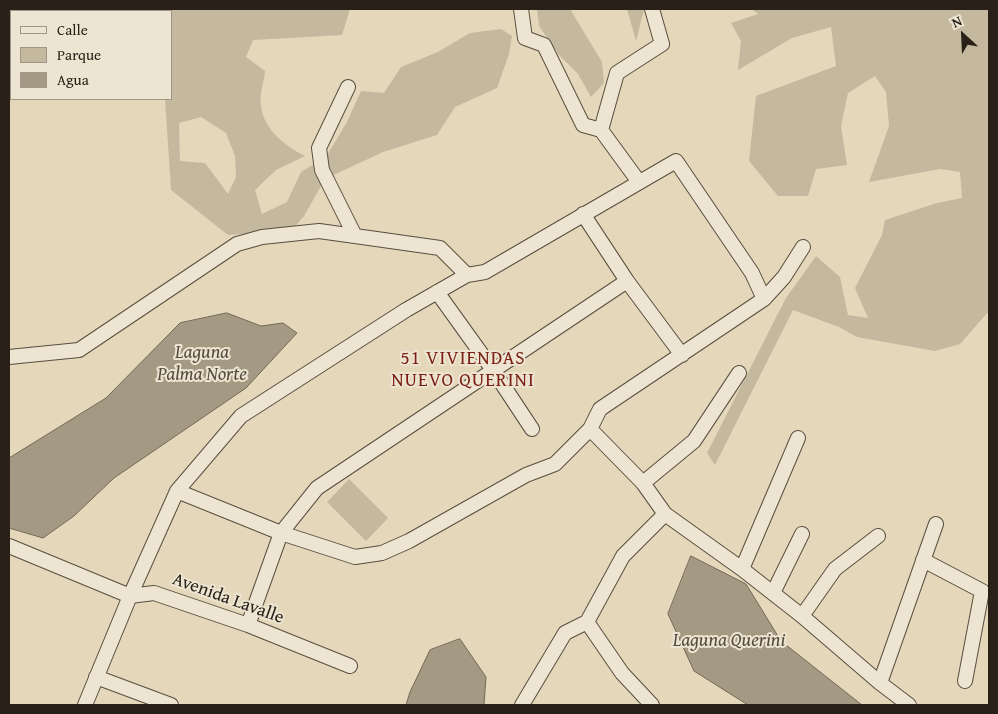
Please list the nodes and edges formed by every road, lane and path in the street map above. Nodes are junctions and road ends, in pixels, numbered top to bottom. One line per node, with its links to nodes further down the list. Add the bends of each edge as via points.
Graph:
1 (521, 9): 4 (street, via 525,38 544,44 583,125)
2 (652, 9): 4 (street, via 662,44 617,73)
3 (348, 86): 7 (street, via 319,148 322,170)
4 (601, 130): 5 (street)
5 (639, 182): 6 (street); 12 (street, via 676,161 752,273)
6 (584, 214): 9 (street, via 484,272); 10 (street)
7 (355, 236): 9 (street, via 440,248); 14 (street, via 319,231 262,237 237,244 79,350)
8 (804, 247): 12 (street)
9 (467, 275): 11 (street)
10 (627, 281): 13 (street); 15 (street)
11 (437, 292): 15 (street); 21 (street, via 241,416)
12 (764, 299): 13 (street)
13 (682, 355): 18 (street, via 600,410)
14 (9, 358)
15 (493, 370): 17 (street); 24 (street, via 317,488)
16 (739, 373): 20 (street, via 694,441)
17 (532, 429)
18 (590, 429): 20 (street); 24 (street, via 555,464 526,475 382,553 355,558)
19 (798, 438): 29 (street)
20 (643, 483): 22 (street)
21 (178, 491): 24 (street); 31 (street)
22 (665, 514): 29 (street); 33 (street, via 623,556)
23 (936, 524): 28 (street)
24 (281, 533): 34 (street)
25 (802, 534): 30 (street)
26 (878, 536): 32 (street, via 835,569)
27 (9, 546): 31 (street, Avenida Lavalle)
28 (923, 560): 37 (street, via 982,590); 38 (street)
29 (742, 569): 30 (street)
30 (773, 593): 32 (street)
31 (130, 596): 34 (street, Avenida Lavalle, via 154,593); 36 (street)
32 (802, 616): 38 (street)
33 (587, 622): 41 (street, via 565,633); 42 (street, via 622,673)
34 (248, 624): 35 (street, Avenida Lavalle)
35 (350, 666)
36 (96, 677): 39 (street); 40 (street)
37 (964, 681)
38 (880, 683): 43 (street)
39 (86, 705)
40 (171, 705)
41 (522, 705)
42 (652, 705)
43 (909, 705)

